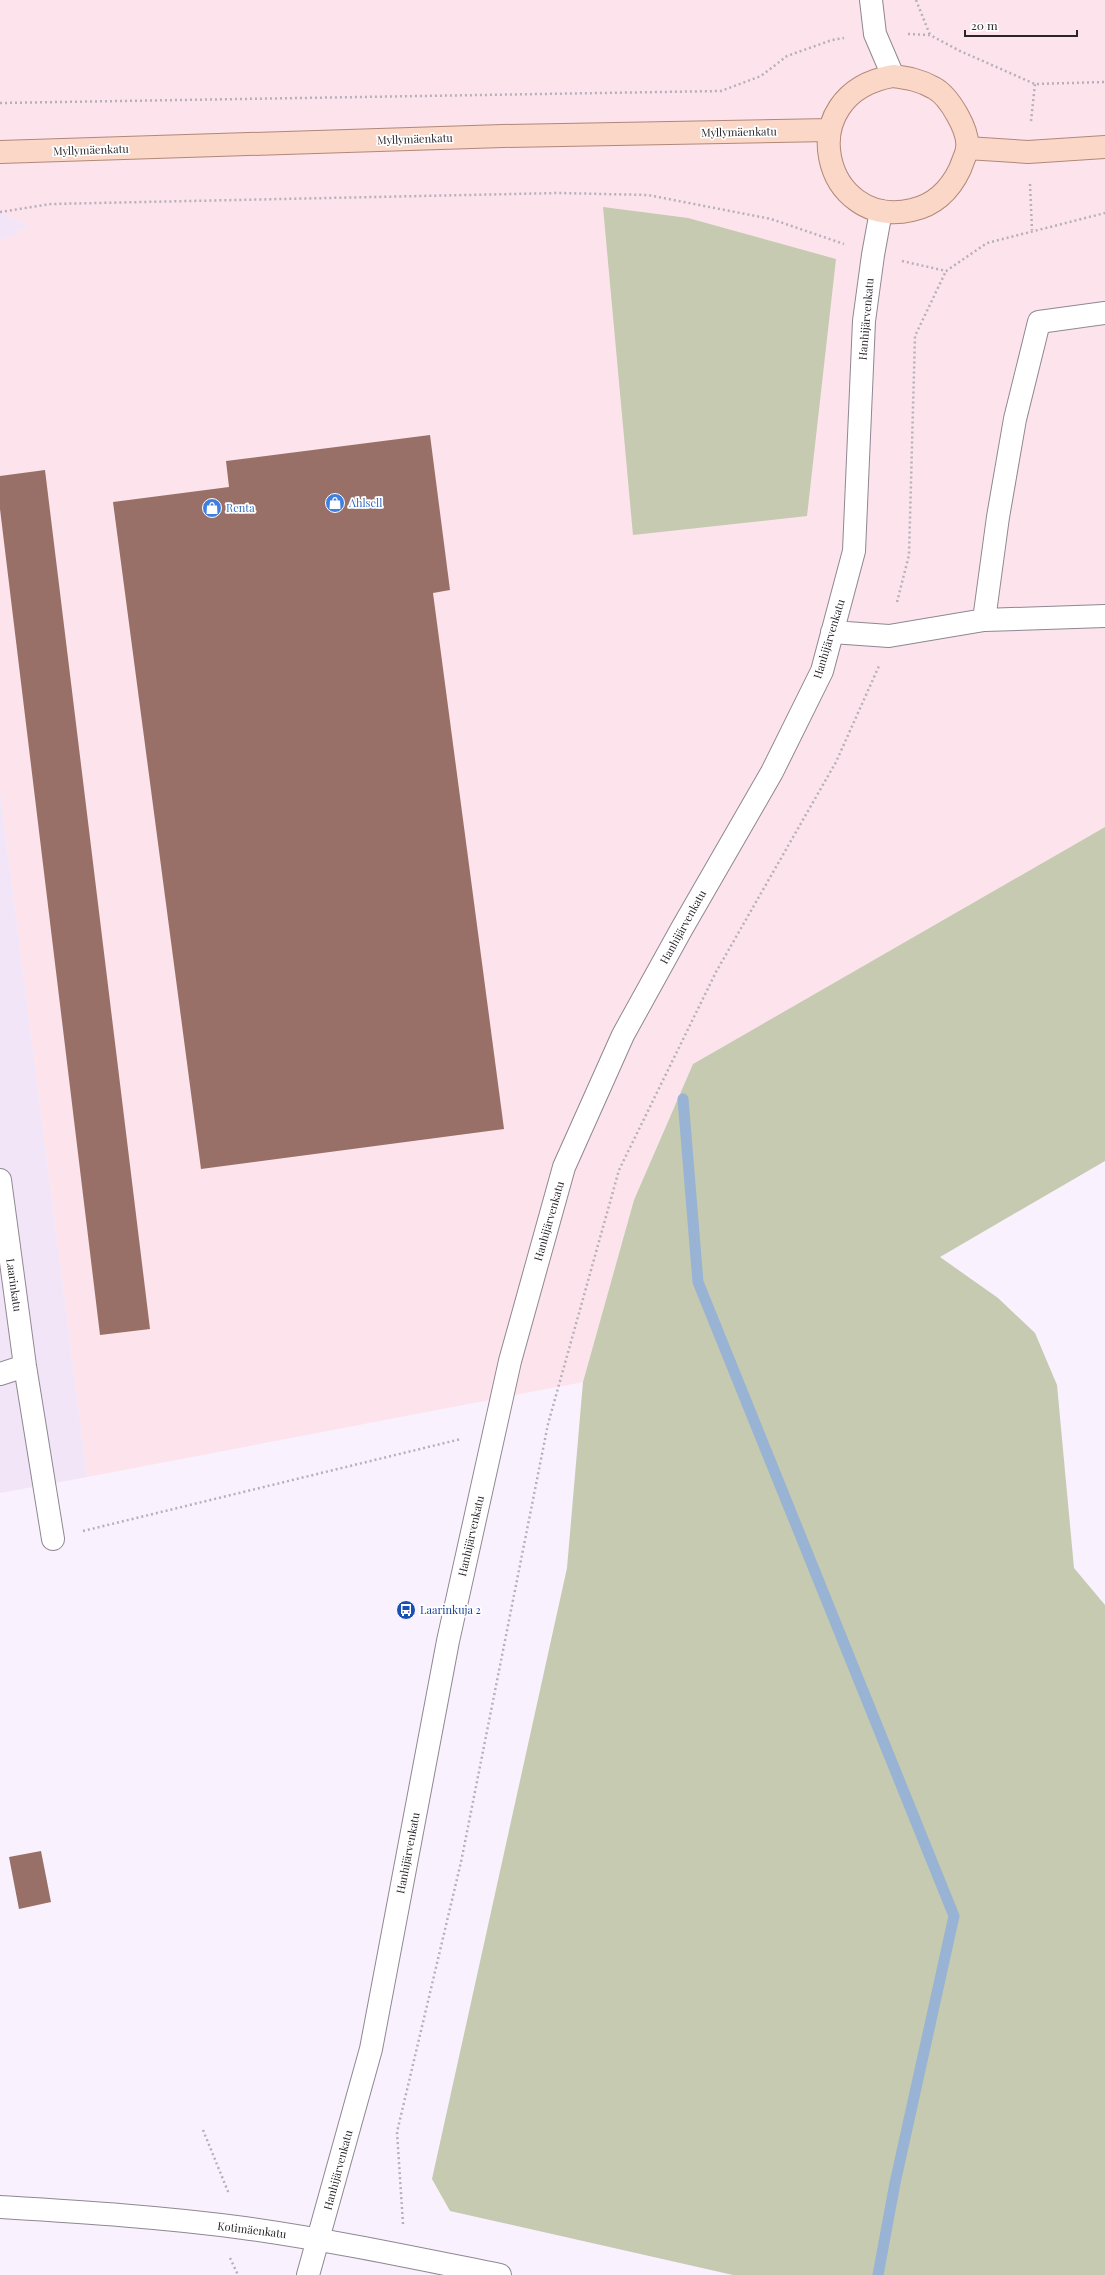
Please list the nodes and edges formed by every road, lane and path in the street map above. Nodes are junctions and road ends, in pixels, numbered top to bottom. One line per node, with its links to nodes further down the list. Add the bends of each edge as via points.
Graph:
1 (871, 0): 3 (street)
2 (916, 0): 4 (path)
3 (875, 34): 4 (path); 5 (street); 7 (path, via 832,40 787,56 761,76 721,91)
4 (930, 35): 6 (path, via 1035,84)
5 (893, 76): 8 (main road, via 865,84 846,98 836,113); 10 (main road, via 915,79 935,88 951,103 961,122)
6 (1105, 82)
7 (0, 103)
8 (830, 130): 11 (main road, Myllymäenkatu); 12 (main road, via 828,151 834,172 845,190 862,203)
9 (1105, 147): 10 (main road, via 1028,152)
10 (968, 148): 12 (main road, via 953,183 939,198 922,208)
11 (0, 152)
12 (882, 211): 15 (street, Hanhijärvenkatu)
13 (0, 212): 15 (path, via 51,204 551,193 648,195 771,219)
14 (1105, 213): 16 (path, via 987,243)
15 (873, 255): 16 (path); 20 (street, Hanhijärvenkatu, via 864,321 854,551)
16 (946, 271): 21 (path, via 915,336 909,555)
17 (1105, 313): 19 (street, via 1039,322 1015,419)
18 (1105, 616): 19 (street)
19 (984, 620): 21 (street)
20 (832, 632): 21 (street); 25 (street, Hanhijärvenkatu, via 822,671 772,772 684,923 623,1035 564,1167 510,1361)
21 (889, 636): 31 (path, via 884,654 836,762 716,972 619,1170 548,1424 461,1862 397,2132)
22 (0, 1180): 23 (street, Laarinkatu)
23 (25, 1366): 24 (street); 26 (street, Laarinkatu)
24 (0, 1374)
25 (495, 1431): 26 (path); 30 (street, Hanhijärvenkatu, via 448,1641 371,2049)
26 (53, 1539)
27 (203, 2130): 29 (path)
28 (0, 2207): 29 (street, Kotimäenkatu, via 71,2211)
29 (243, 2228): 30 (street, Kotimäenkatu)
30 (319, 2240): 31 (street, Kotimäenkatu); 32 (street, Hanhijärvenkatu)
31 (404, 2256): 33 (street, Kotimäenkatu)
32 (308, 2275)
33 (500, 2275)

